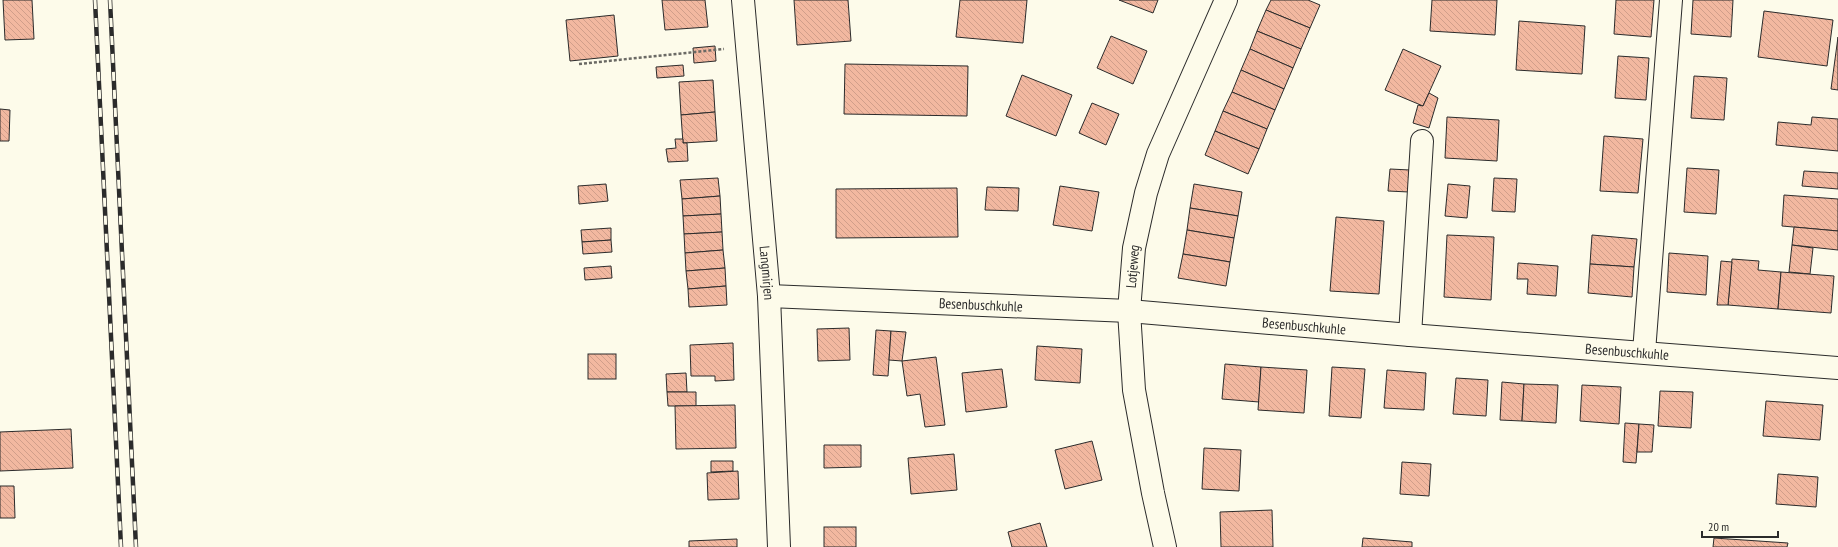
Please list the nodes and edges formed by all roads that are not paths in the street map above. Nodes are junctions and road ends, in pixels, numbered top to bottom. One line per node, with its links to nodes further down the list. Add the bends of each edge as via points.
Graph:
1 (743, 0): 5 (street, Langmirjen)
2 (1226, 0): 6 (street, Lotjeweg, via 1156,160 1134,248)
3 (1671, 0): 8 (street)
4 (1422, 142): 7 (street)
5 (769, 296): 6 (street, Besenbuschkuhle); 10 (street, Langmirjen)
6 (1129, 310): 7 (street, Besenbuschkuhle); 11 (street, Lotjeweg, via 1134,390)
7 (1410, 335): 8 (street, Besenbuschkuhle)
8 (1644, 352): 9 (street, Besenbuschkuhle)
9 (1838, 368)
10 (778, 547)
11 (1165, 547)

